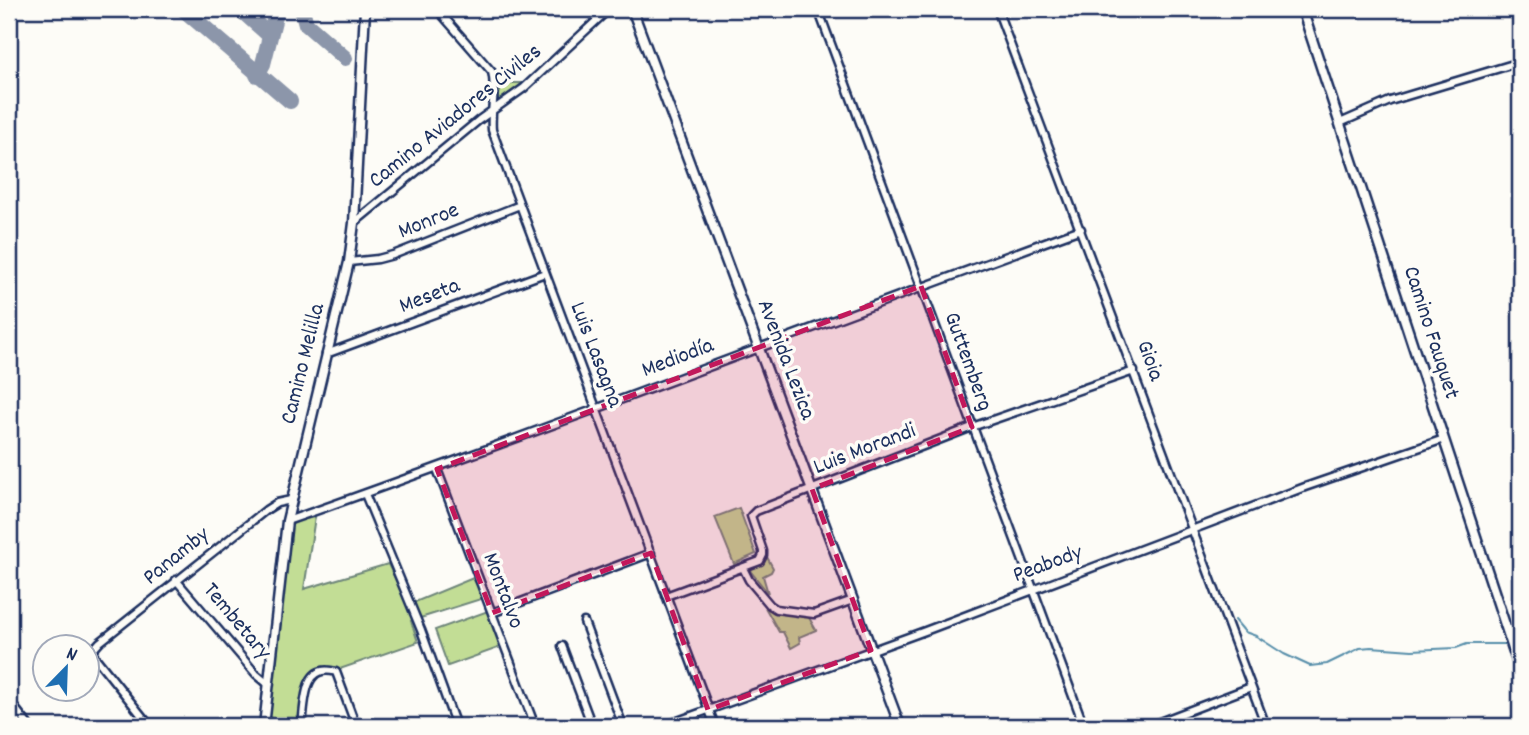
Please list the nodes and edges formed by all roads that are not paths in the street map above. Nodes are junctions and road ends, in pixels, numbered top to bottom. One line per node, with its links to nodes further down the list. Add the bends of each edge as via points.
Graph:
1 (365, 9): 12 (street, Camino Melilla)
2 (437, 9): 9 (street, Luis Lasagna, via 492,72 495,84)
3 (609, 9): 9 (street, Camino Aviadores Civiles)
4 (632, 9): 17 (street, Avenida Lezica)
5 (818, 9): 16 (street, Guttemberg)
6 (997, 9): 13 (street, Gioia)
7 (1302, 9): 10 (street, Camino Fauquet)
8 (1520, 62): 10 (street, via 1390,101)
9 (490, 114): 11 (street, Luis Lasagna); 12 (street, Camino Aviadores Civiles)
10 (1340, 123): 22 (street, Camino Fauquet)
11 (520, 205): 14 (street, Monroe, via 393,255); 15 (street, Luis Lasagna)
12 (354, 223): 14 (street, Camino Melilla)
13 (1081, 229): 16 (street, Mediodía); 19 (street, Gioia)
14 (349, 262): 18 (street, Camino Melilla)
15 (545, 272): 18 (street, Meseta); 20 (street, Luis Lasagna)
16 (921, 286): 17 (street, Mediodía); 21 (street, Guttemberg)
17 (759, 347): 20 (street, Mediodía); 24 (street, Avenida Lezica)
18 (326, 354): 26 (street, Camino Melilla)
19 (1134, 370): 21 (street, Luis Morandi); 28 (street, Gioia)
20 (597, 408): 23 (street, Mediodía); 29 (street, Luis Lasagna)
21 (972, 427): 24 (street, Luis Morandi); 32 (street, Guttemberg)
22 (1444, 439): 28 (street, Peabody); 39 (street, Camino Fauquet)
23 (437, 469): 25 (street, Mediodía); 35 (street, Montalvo)
24 (812, 489): 30 (street, Luis Morandi, via 752,513 763,555); 34 (street, Avenida Lezica)
25 (365, 494): 27 (street, Mediodía); 49 (street)
26 (291, 500): 27 (street, Camino Melilla); 31 (street, Panamby, via 266,510)
27 (287, 521): 40 (street, Camino Melilla)
28 (1192, 531): 32 (street, Peabody); 41 (street, Gioia)
29 (650, 553): 33 (street, Luis Lasagna); 35 (street)
30 (743, 568): 33 (street); 34 (street, via 776,609 814,614)
31 (176, 580): 40 (street, Tembetary); 45 (street, Panamby, via 91,652)
32 (1032, 589): 38 (street, Peabody); 56 (street, Guttemberg)
33 (666, 596): 43 (street, Luis Lasagna)
34 (853, 600): 38 (street, Avenida Lezica)
35 (492, 613): 50 (street, Montalvo)
36 (584, 622): 52 (street)
37 (562, 646): 51 (street)
38 (871, 650): 43 (street, Peabody); 55 (street, Avenida Lezica)
39 (1520, 670)
40 (269, 685): 46 (street, Camino Melilla)
41 (1251, 687): 57 (street); 58 (street, Gioia)
42 (15, 708): 44 (street)
43 (708, 710): 53 (street, Peabody); 54 (street, Luis Lasagna)
44 (29, 726)
45 (150, 726)
46 (264, 726)
47 (302, 726): 48 (street, via 309,684 318,670 336,672)
48 (356, 726)
49 (456, 726)
50 (535, 726)
51 (592, 726)
52 (623, 726)
53 (664, 726)
54 (715, 726)
55 (900, 726)
56 (1084, 726)
57 (1149, 726)
58 (1266, 726)

